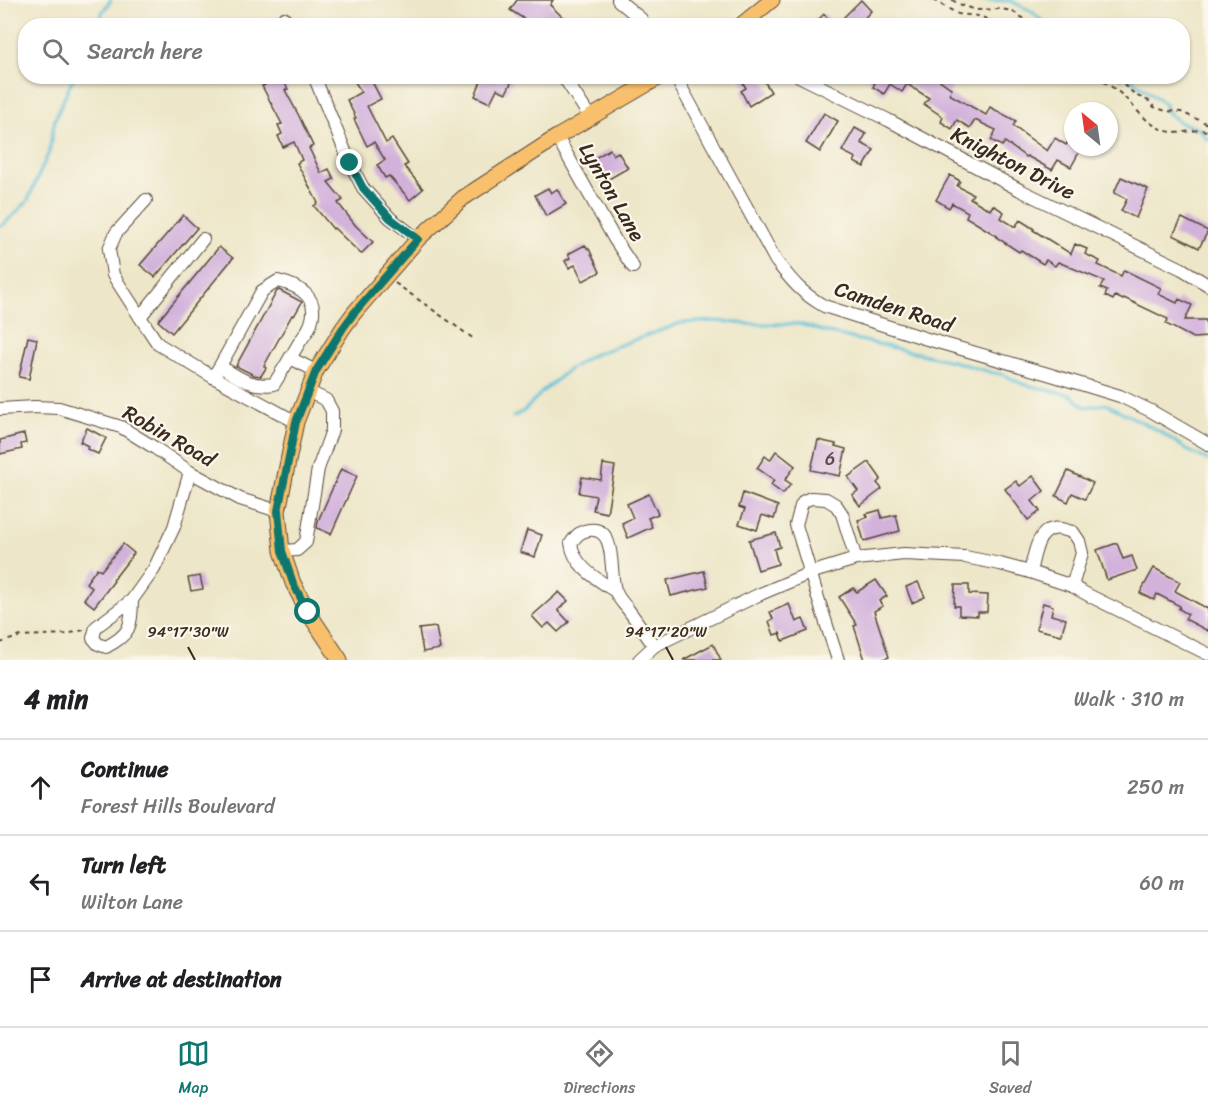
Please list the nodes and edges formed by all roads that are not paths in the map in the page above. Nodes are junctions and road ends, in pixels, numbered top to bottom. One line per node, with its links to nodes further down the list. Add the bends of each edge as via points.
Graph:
1 (618, 0): 3 (street)
2 (772, 0): 4 (main road)
3 (640, 18)
4 (752, 18)
5 (317, 84): 14 (street, via 363,188 390,218)
6 (568, 84): 10 (street)
7 (647, 84): 10 (main road)
8 (679, 84): 24 (street, Camden Road, via 776,261 809,297 824,306 927,339 1120,396)
9 (815, 84): 16 (street, Knighton Drive)
10 (590, 117): 11 (main road)
11 (556, 137): 14 (main road, via 463,198); 15 (street, Lynton Lane)
12 (146, 200): 17 (street, via 116,233 109,249 113,275)
13 (203, 239): 17 (street)
14 (418, 239): 19 (main road, via 343,328)
15 (633, 267)
16 (1208, 285)
17 (140, 317): 20 (street, via 158,344)
18 (290, 358): 19 (street); 20 (street, via 274,384 262,387); 20 (street, via 311,323 314,308 304,292 278,281 262,291)
19 (316, 371): 21 (main road)
20 (217, 372): 23 (street)
21 (307, 391): 23 (main road); 27 (street, via 326,400 332,411 332,430 318,470 306,542 297,550)
22 (0, 409): 25 (street, Robin Road, via 59,408 121,426)
23 (296, 422): 26 (main road)
24 (1208, 444)
25 (190, 472): 26 (street, Robin Road, via 240,499); 33 (street, via 174,527)
26 (278, 511): 27 (main road)
27 (282, 551): 36 (main road, via 308,612)
28 (856, 559): 29 (street, via 904,554 965,557); 30 (street); 30 (street, via 836,505 826,499 811,498 801,506 796,525)
29 (1030, 572): 31 (street); 31 (street, via 1040,538 1047,531 1055,528 1073,532 1082,553)
30 (810, 573): 34 (street); 38 (street)
31 (1072, 586): 35 (street)
32 (615, 591): 32 (street, via 608,541 594,530 576,535 571,543 576,560); 34 (street)
33 (132, 600): 33 (street, via 96,627 93,638 98,644 106,647 128,630)
34 (654, 646): 37 (street)
35 (1208, 654)
36 (340, 660)
37 (639, 660)
38 (838, 660)

